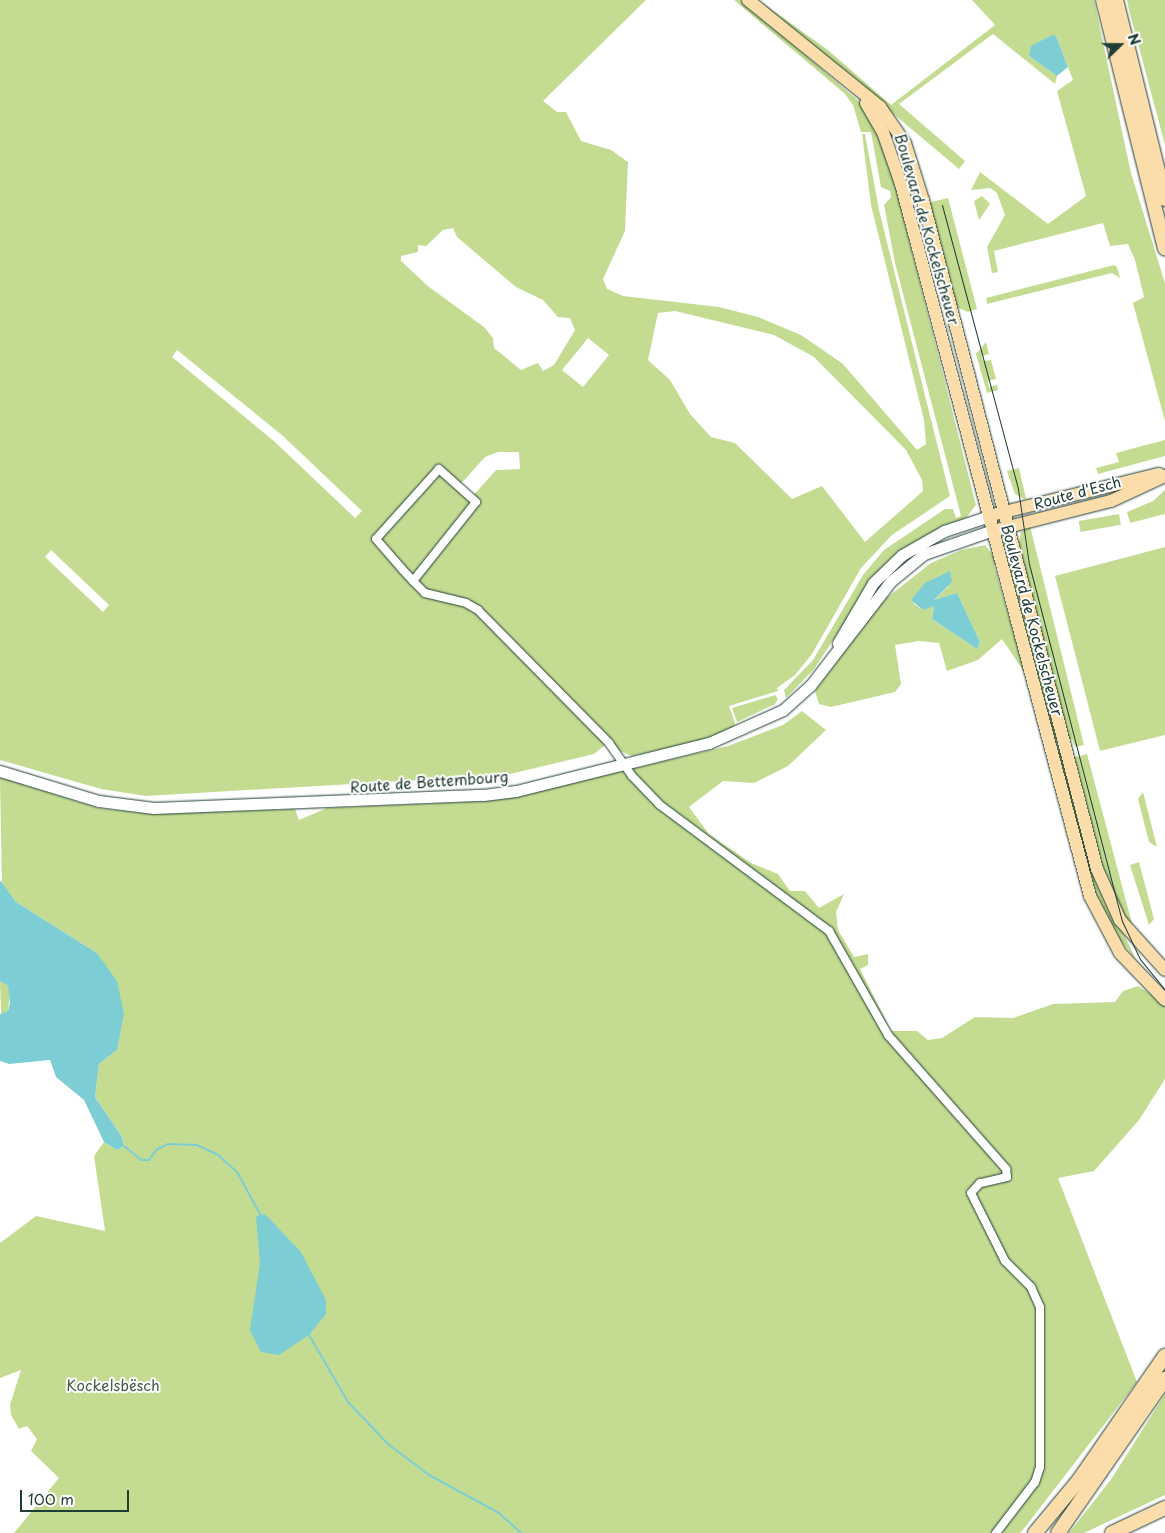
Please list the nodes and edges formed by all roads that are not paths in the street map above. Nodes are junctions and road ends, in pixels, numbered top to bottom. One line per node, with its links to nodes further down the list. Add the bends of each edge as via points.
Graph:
1 (748, 0): 4 (main road)
2 (1103, 0): 6 (highway)
3 (1116, 0): 5 (highway)
4 (851, 86): 8 (main road, Boulevard de Kockelscheuer, via 889,118 911,158); 9 (main road, Boulevard de Kockelscheuer, via 876,117 893,158)
5 (1165, 199)
6 (1165, 248)
7 (1165, 474): 8 (main road, Route d'Esch); 10 (main road, Route d'Esch, via 1111,501)
8 (1004, 512): 9 (main road, Route d'Esch); 10 (main road, Boulevard de Kockelscheuer)
9 (989, 516): 11 (main road, Boulevard de Kockelscheuer); 13 (main road, Route de Bettembourg, via 931,536 886,568 854,613)
10 (1008, 527): 11 (main road, Route d'Esch); 16 (main road, Boulevard de Kockelscheuer, via 1097,869 1120,920)
11 (993, 530): 13 (main road, Route de Bettembourg, via 955,540 913,561 891,581); 17 (main road, Boulevard de Kockelscheuer, via 1090,896 1120,952)
12 (413, 580): 12 (street, via 476,502 439,469 376,539); 14 (street, via 431,595 466,603 478,610)
13 (830, 661): 14 (main road, Route de Bettembourg, via 789,706 744,731)
14 (625, 763): 15 (main road, Route de Bettembourg, via 483,795 170,808 99,801); 22 (street, via 632,776 673,816 810,912 829,930 888,1035 1006,1169 1007,1178 980,1183 971,1194 1005,1261 1031,1287 1039,1301 1040,1458 1035,1482)
15 (0, 771)
16 (1165, 970)
17 (1165, 1000)
18 (1165, 1356): 23 (highway, via 1079,1480)
19 (1165, 1379): 24 (highway)
20 (1165, 1508): 25 (highway)
21 (1165, 1518): 26 (highway)
22 (996, 1533)
23 (1035, 1533)
24 (1058, 1533)
25 (1112, 1533)
26 (1133, 1533)

